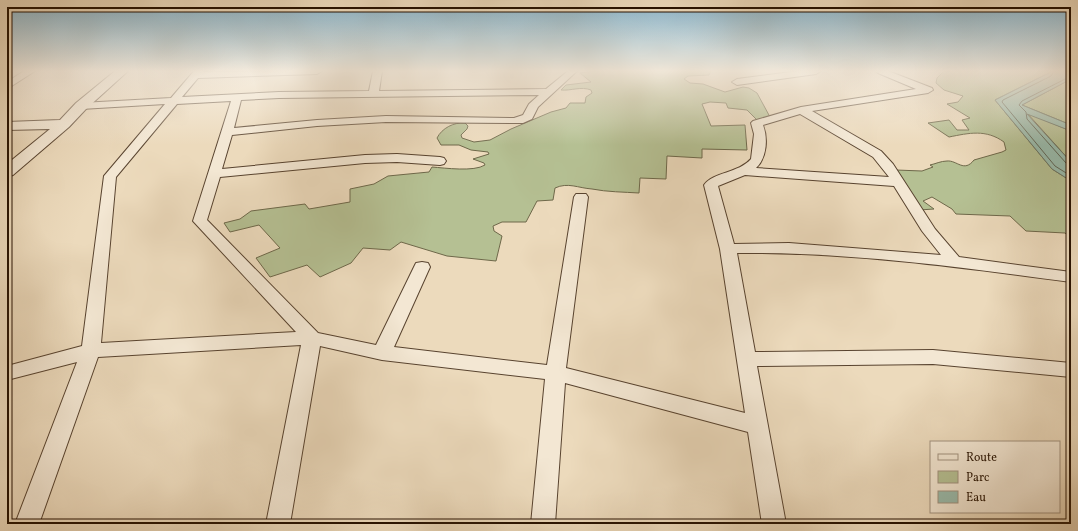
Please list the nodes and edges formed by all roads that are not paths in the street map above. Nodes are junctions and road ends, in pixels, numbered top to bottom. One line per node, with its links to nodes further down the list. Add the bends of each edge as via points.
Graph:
1 (93, 96): 8 (street)
2 (178, 96): 7 (street)
3 (312, 96): 6 (street)
4 (545, 96): 12 (street, via 533,106 528,117 514,121 386,119)
5 (891, 96): 9 (street)
6 (237, 98): 7 (street); 12 (street)
7 (173, 102): 8 (street); 24 (street, via 110,176)
8 (81, 106): 10 (street)
9 (801, 110): 15 (street, via 757,124 761,131 758,159); 17 (street, via 877,154)
10 (64, 124): 11 (street); 14 (street)
11 (7, 126)
12 (227, 132): 16 (street)
13 (440, 161): 16 (street, via 365,159)
14 (8, 170)
15 (743, 171): 17 (street); 19 (street, via 711,184)
16 (214, 174): 23 (street, via 200,221)
17 (898, 182): 20 (street, via 929,231)
18 (582, 197): 29 (street)
19 (728, 249): 20 (street, via 781,247); 26 (street)
20 (954, 261): 22 (street)
21 (422, 267): 25 (street)
22 (1071, 277)
23 (312, 338): 24 (street); 25 (street); 32 (street)
24 (91, 351): 28 (street); 31 (street)
25 (382, 353): 29 (street)
26 (748, 359): 27 (street, via 933,357); 30 (street)
27 (1071, 370)
28 (7, 373)
29 (556, 373): 30 (street); 33 (street)
30 (756, 425): 34 (street)
31 (27, 524)
32 (278, 524)
33 (543, 524)
34 (774, 524)

